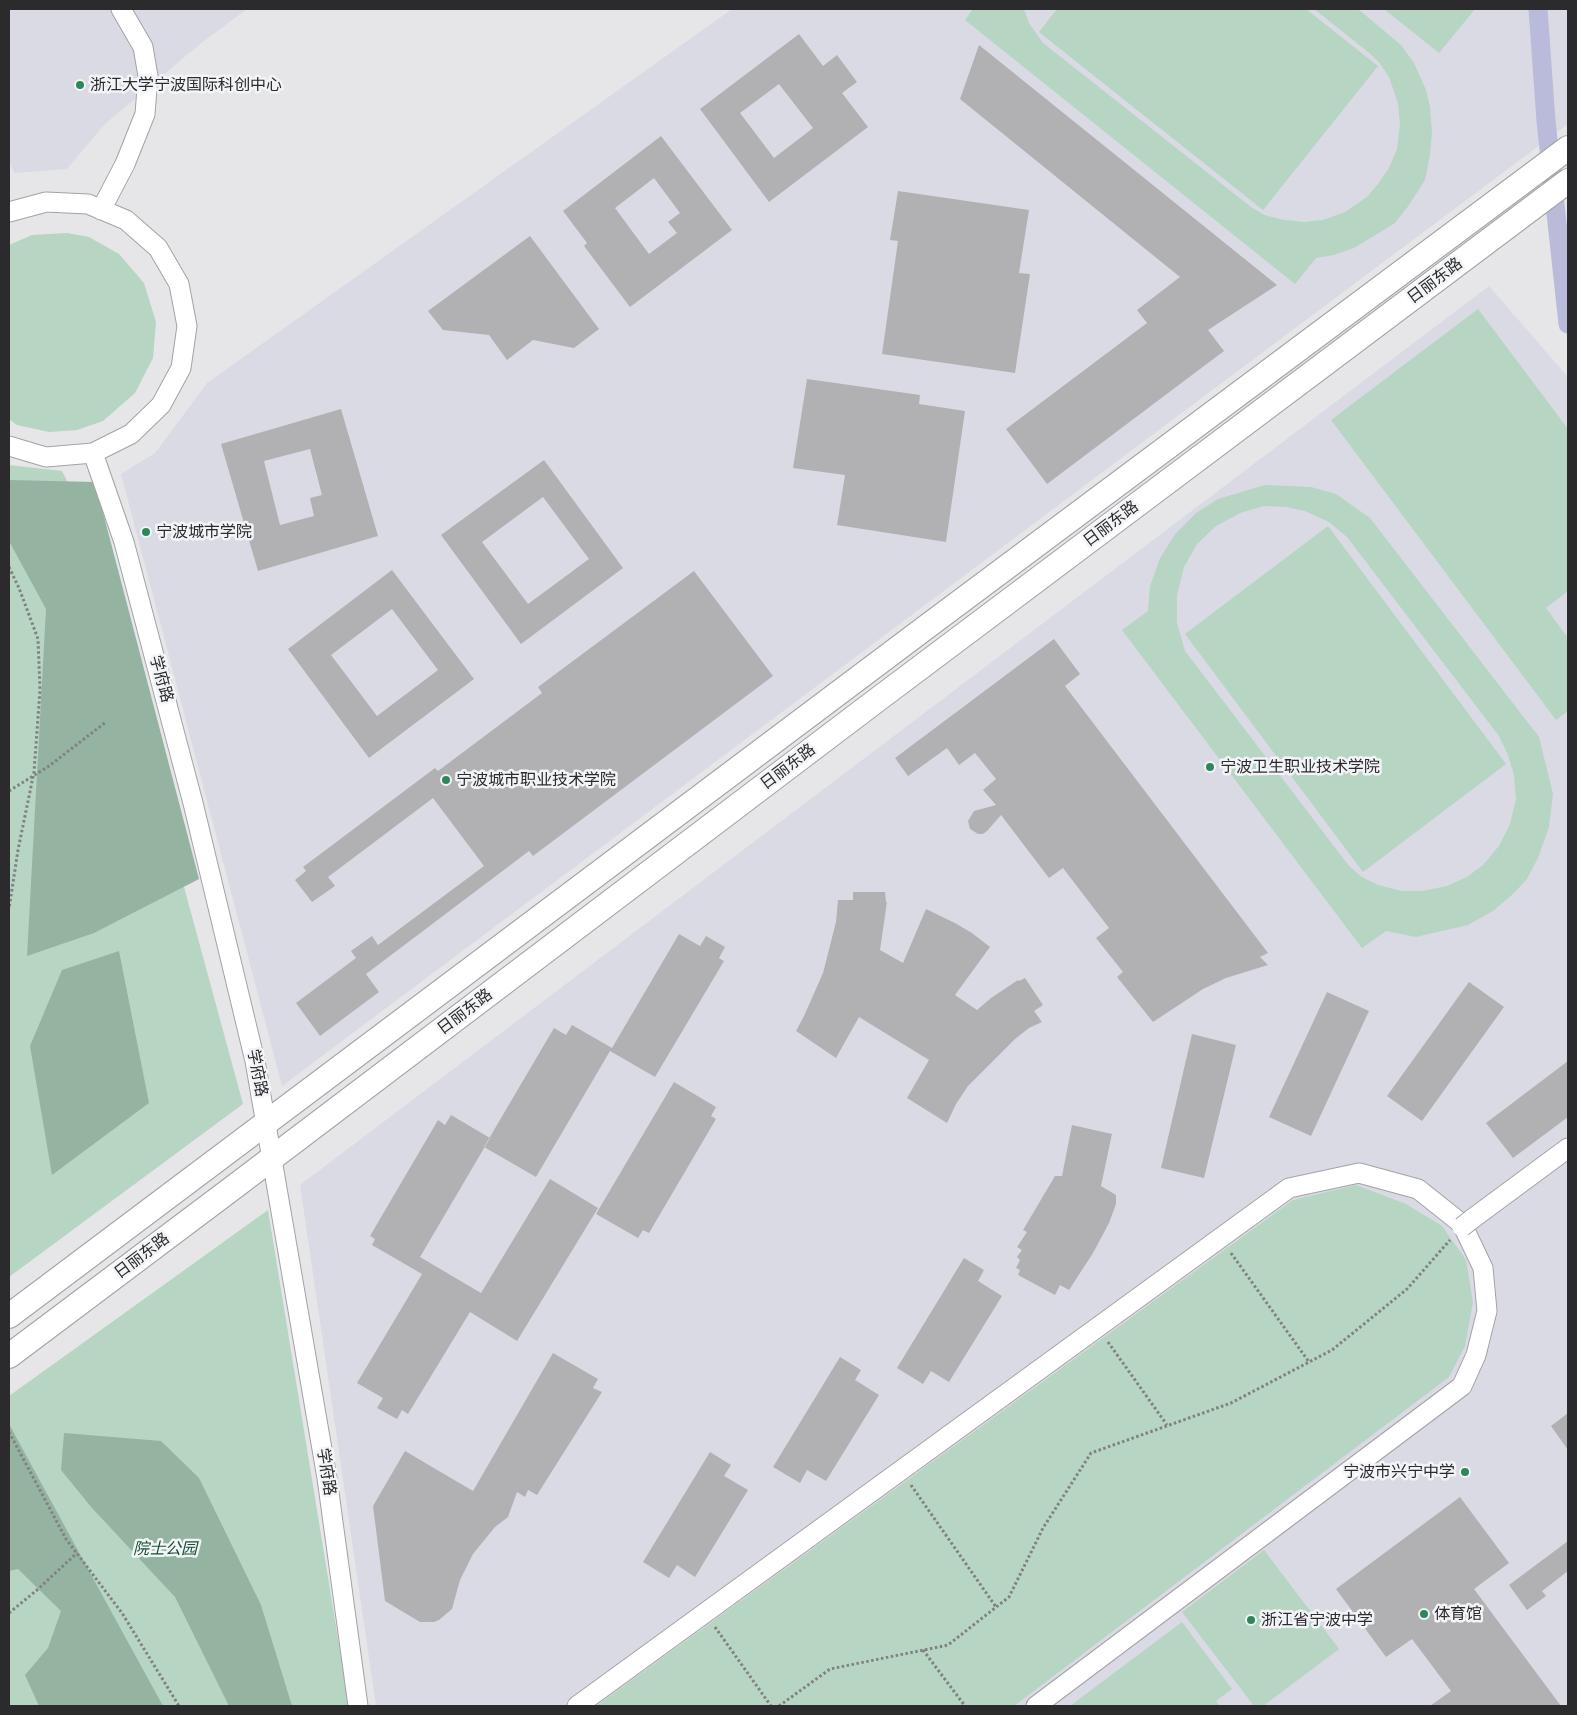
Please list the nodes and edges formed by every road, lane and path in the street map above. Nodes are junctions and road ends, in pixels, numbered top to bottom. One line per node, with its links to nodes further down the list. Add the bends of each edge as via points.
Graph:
1 (121, 9): 4 (street, via 143,46 148,76 146,105 125,164)
2 (1568, 148): 13 (main road, 日丽东路)
3 (1568, 181): 15 (main road, 日丽东路)
4 (101, 210): 5 (street, via 88,204 46,202); 7 (street, via 126,220 158,248 179,284 187,326 180,368 161,405 131,434)
5 (9, 212)
6 (9, 446): 7 (street, via 46,457)
7 (93, 452): 13 (street, 学府路, via 124,542 193,803 255,1061)
8 (9, 567): 10 (path, via 38,639 40,690)
9 (106, 722): 10 (path)
10 (34, 776): 11 (path); 12 (path)
11 (9, 791)
12 (9, 909)
13 (266, 1122): 15 (street, 学府路); 18 (main road, 日丽东路)
14 (1568, 1148): 16 (street)
15 (272, 1158): 20 (main road, 日丽东路); 31 (street, 学府路, via 327,1478)
16 (1467, 1223): 21 (path, via 1407,1288 1332,1350)
17 (1220, 1238): 19 (street); 21 (path); 36 (street, via 1289,1188 1359,1172 1418,1190 1462,1224 1482,1268 1487,1311 1476,1355 1462,1386)
18 (9, 1316)
19 (1098, 1328): 22 (path); 24 (street)
20 (9, 1356)
21 (1309, 1362): 22 (path, via 1231,1403)
22 (1167, 1425): 26 (path, via 1091,1453 1043,1528 1009,1597)
23 (9, 1432): 25 (path, via 66,1539)
24 (901, 1471): 26 (path); 28 (street)
25 (77, 1553): 27 (path); 30 (path, via 122,1613)
26 (996, 1607): 29 (path, via 948,1645)
27 (9, 1613)
28 (706, 1613): 32 (street); 33 (path)
29 (923, 1650): 34 (path, via 830,1670); 35 (path)
30 (179, 1706)
31 (358, 1706)
32 (577, 1706)
33 (771, 1706)
34 (779, 1706)
35 (964, 1706)
36 (1036, 1706)

